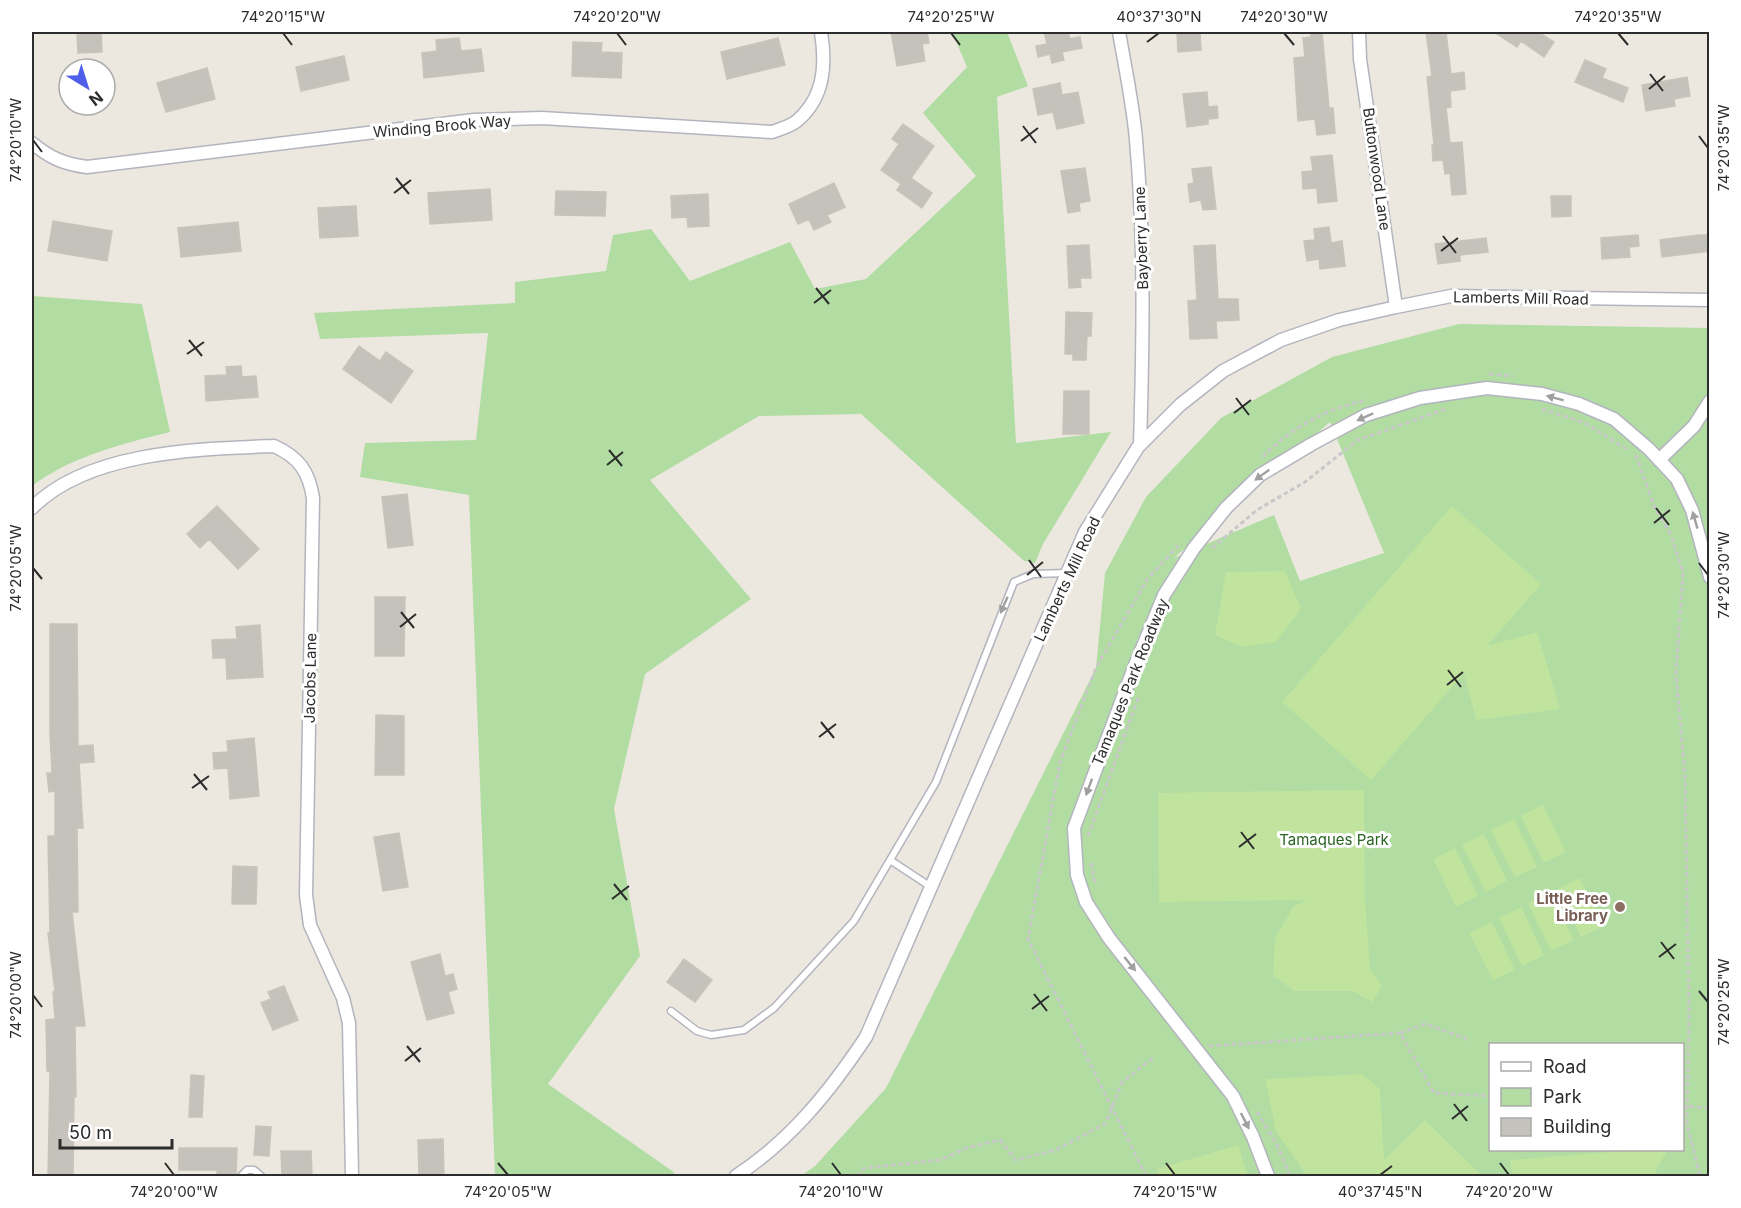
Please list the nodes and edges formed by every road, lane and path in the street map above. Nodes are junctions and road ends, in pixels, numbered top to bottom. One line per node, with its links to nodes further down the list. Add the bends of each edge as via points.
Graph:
1 (822, 32): 4 (street, Winding Brook Way, via 824,76 820,89 798,121 772,132 542,118 474,120 87,167 64,164)
2 (1119, 32): 13 (street, Bayberry Lane, via 1136,138 1142,227)
3 (1359, 32): 6 (street, Buttonwood Lane)
4 (32, 143)
5 (1710, 300): 6 (street, Lamberts Mill Road, via 1451,296)
6 (1396, 307): 13 (street, Lamberts Mill Road, via 1339,320 1281,340 1223,371 1180,405)
7 (1483, 376): 8 (path)
8 (1516, 376)
9 (1373, 399): 15 (path, via 1340,406 1281,438)
10 (1710, 401): 14 (street, via 1694,426)
11 (1451, 407): 18 (path, via 1358,440 1305,482 1257,510)
12 (1538, 408): 47 (path, via 1585,423 1636,455 1683,572 1676,673 1685,778 1687,1124)
13 (1140, 445): 19 (street, Lamberts Mill Road, via 1085,532)
14 (1659, 460): 20 (street, Tamaques Park Roadway, one-way to 14, via 1692,510 1677,479); 30 (street, Tamaques Park Roadway, one-way to 30, via 1614,419 1542,394 1487,388 1420,398 1366,415 1260,475 1226,508 1194,548 1164,595 1074,828 1077,875 1086,902 1108,938)
15 (1257, 463)
16 (32, 508): 41 (street, Jacobs Lane, via 63,486 104,468 149,456 274,446 300,462 310,479 313,498 306,895 310,925 343,998 349,1023)
17 (1179, 545): 37 (path, via 1148,578 1096,668 1060,762 1028,939)
18 (1206, 557)
19 (1068, 573): 23 (lane, one-way to 23, via 1034,574 1014,582 936,782); 25 (street, Lamberts Mill Road)
20 (1710, 577)
21 (1142, 687): 22 (path)
22 (1087, 840)
23 (890, 860): 25 (lane); 27 (lane, via 854,921 758,1022 744,1030 711,1035 697,1031)
24 (1091, 861): 26 (path)
25 (931, 888): 42 (street, Lamberts Mill Road, via 866,1037 846,1067 794,1129)
26 (1097, 893)
27 (671, 1011)
28 (1400, 1034): 29 (path, via 1425,1024); 31 (path); 34 (path, via 1434,1093)
29 (1467, 1039)
30 (1199, 1042): 31 (path); 31 (path); 45 (street, Tamaques Park Roadway, one-way to 45, via 1233,1096)
31 (1209, 1046): 32 (path)
32 (1215, 1054)
33 (1154, 1057): 37 (path, via 1122,1082)
34 (1489, 1096)
35 (1253, 1105): 46 (path)
36 (1684, 1106): 38 (path)
37 (1112, 1108): 43 (path, via 1106,1123 1056,1150 1016,1160 1000,1140 966,1148 940,1160 865,1168); 44 (path)
38 (1710, 1108)
39 (241, 1176): 40 (lane, via 254,1170)
40 (261, 1176)
41 (352, 1176)
42 (736, 1176)
43 (857, 1176)
44 (1146, 1176)
45 (1268, 1176)
46 (1290, 1176)
47 (1700, 1176)

